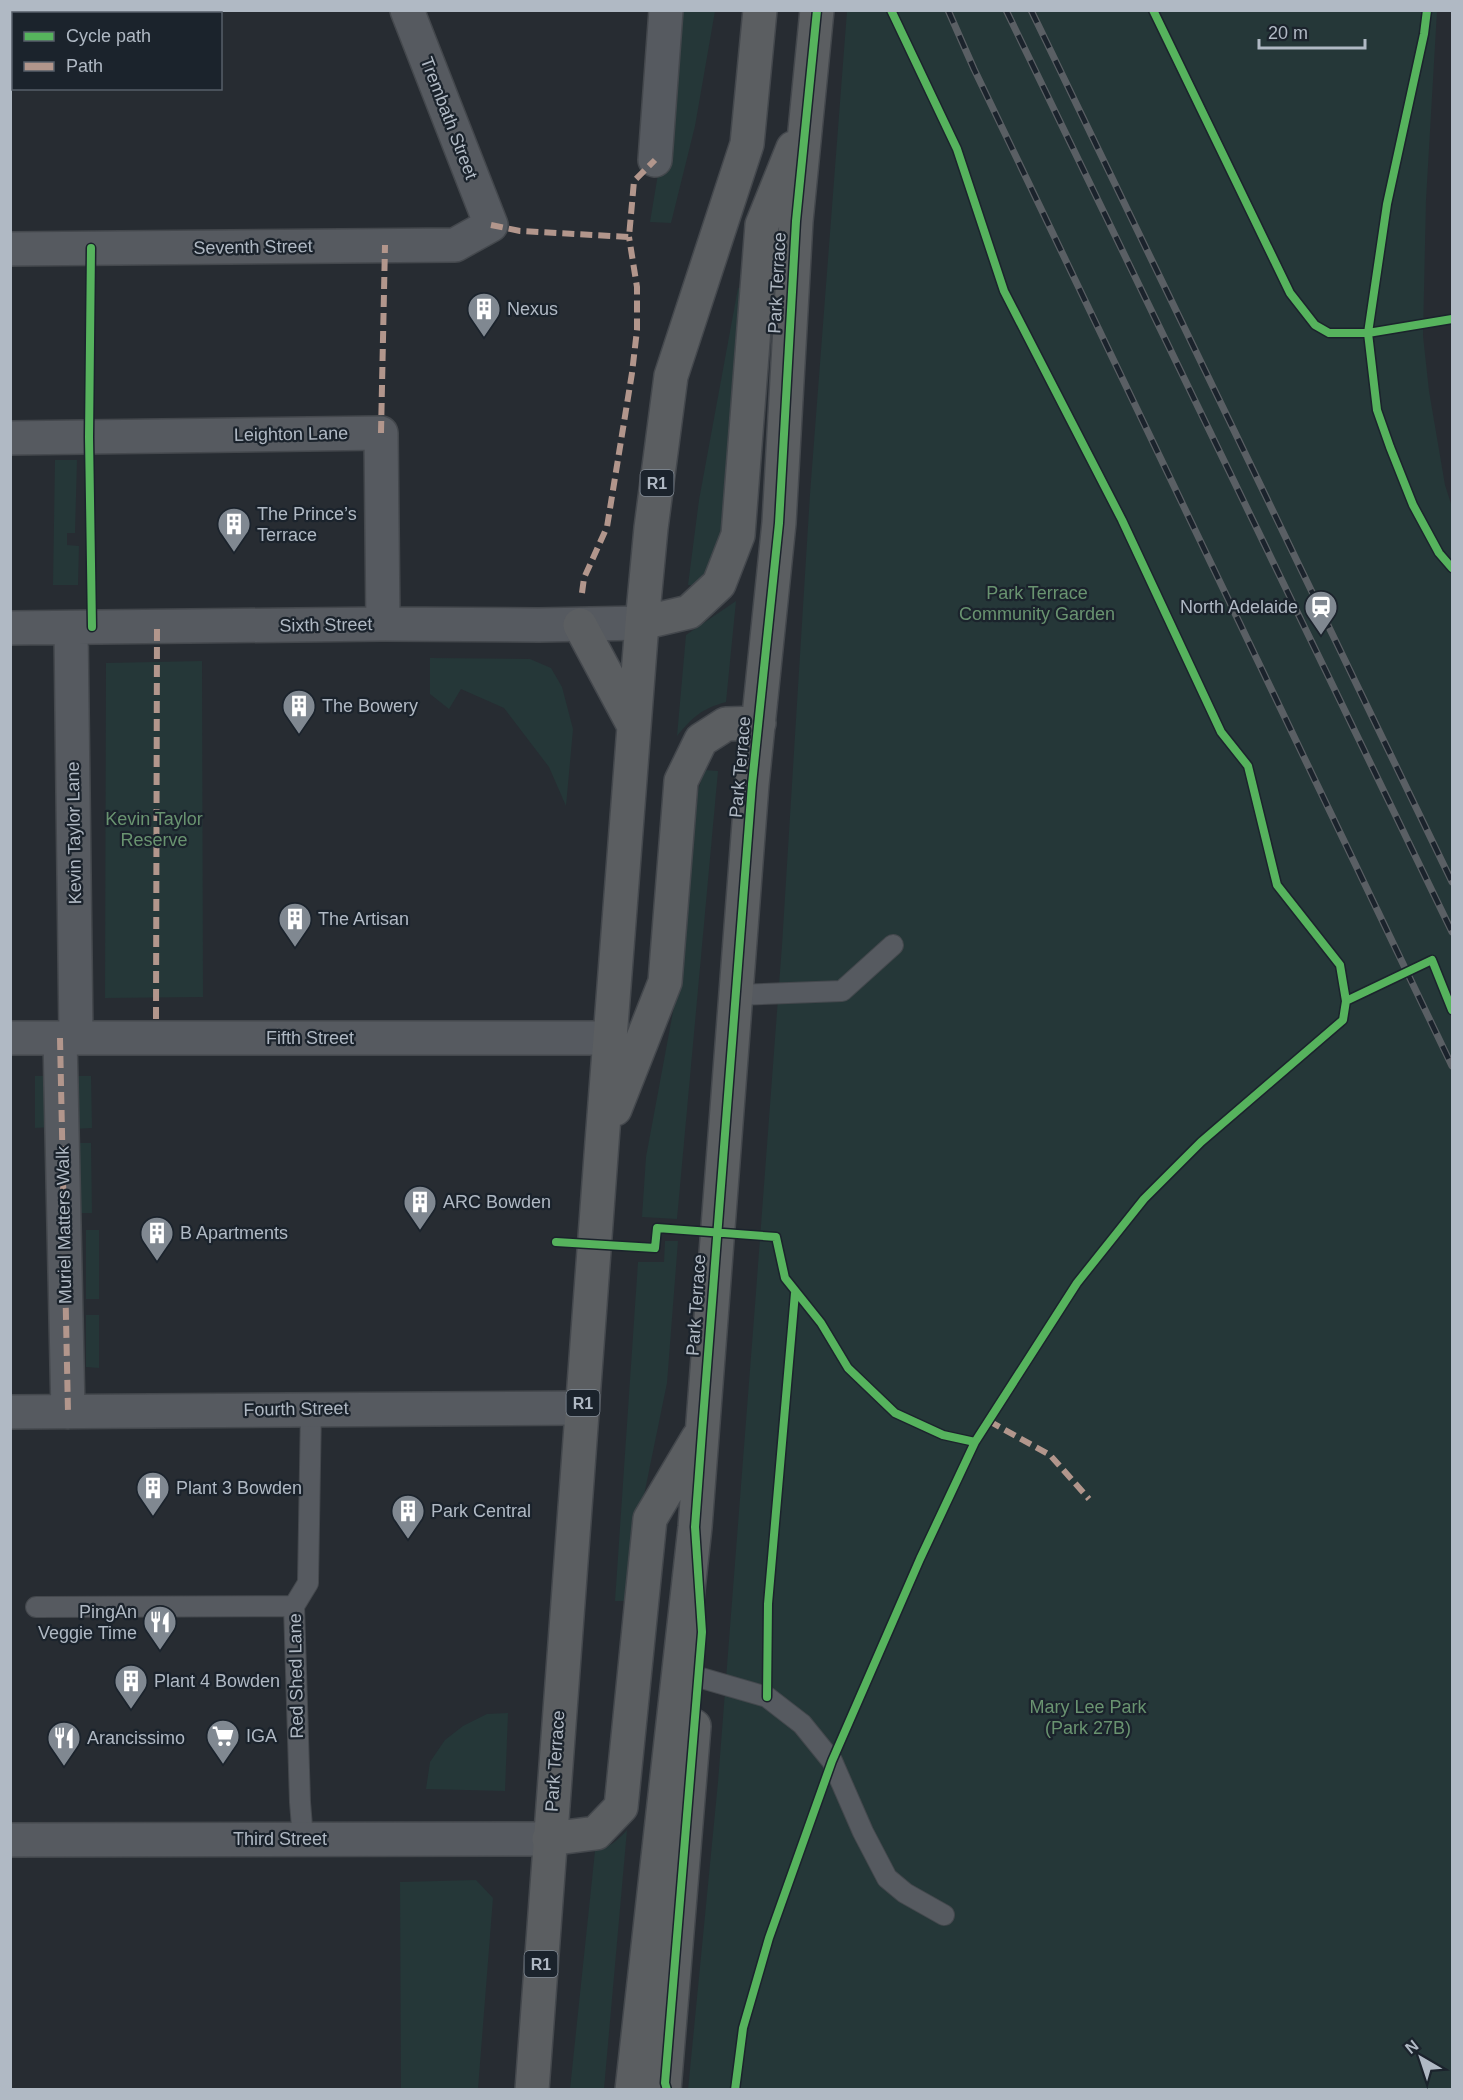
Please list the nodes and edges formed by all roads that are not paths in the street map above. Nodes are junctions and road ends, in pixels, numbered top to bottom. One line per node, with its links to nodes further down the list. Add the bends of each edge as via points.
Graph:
1 (407, 10): 7 (street, Trembath Street)
2 (666, 10): 6 (street)
3 (760, 10): 10 (highway, Park Terrace / R1, via 747,144 670,376)
4 (817, 19): 5 (highway, Park Terrace)
5 (807, 110): 10 (highway, via 762,225 738,535 719,584 688,612); 15 (highway, Park Terrace, via 796,221 779,523)
6 (655, 160)
7 (491, 225): 8 (street, Seventh Street, via 455,245)
8 (10, 249)
9 (10, 438): 11 (street, Leighton Lane, via 381,434)
10 (642, 623): 12 (street, Sixth Street); 16 (highway, Park Terrace / R1)
11 (383, 624): 12 (street, Sixth Street); 14 (street, Sixth Street)
12 (580, 625): 16 (highway)
13 (10, 628): 14 (street, Sixth Street)
14 (71, 628): 20 (street, Kevin Taylor Lane)
15 (759, 723): 18 (highway, Park Terrace); 22 (highway, via 726,724 701,740 681,781 665,982)
16 (634, 726): 21 (highway, Park Terrace / R1)
17 (893, 945): 18 (lane, via 842,992)
18 (736, 995): 27 (highway, Park Terrace)
19 (10, 1038): 20 (street, Fifth Street)
20 (68, 1038): 21 (street, Fifth Street); 26 (street, Muriel Matters Walk)
21 (610, 1038): 22 (highway, Park Terrace / R1)
22 (602, 1142): 23 (highway, Park Terrace / R1)
23 (582, 1408): 24 (street, Fourth Street); 33 (highway, Park Terrace / R1)
24 (311, 1409): 26 (street, Fourth Street); 29 (lane, Red Shed Lane, via 308,1583)
25 (10, 1412): 26 (street, Fourth Street)
26 (68, 1412)
27 (702, 1432): 28 (highway, Park Terrace); 33 (highway, via 650,1519 621,1807 596,1833)
28 (695, 1527): 31 (highway, via 702,1632); 37 (highway, Park Terrace)
29 (294, 1606): 30 (lane); 32 (lane, Red Shed Lane)
30 (36, 1607)
31 (698, 1677): 35 (lane, via 767,1696 802,1724 832,1761 887,1878); 38 (highway)
32 (303, 1839): 33 (street, Third Street); 34 (street, Third Street)
33 (549, 1839): 36 (highway, Park Terrace / R1)
34 (10, 1840)
35 (944, 1915)
36 (532, 2090)
37 (632, 2090)
38 (664, 2090)

